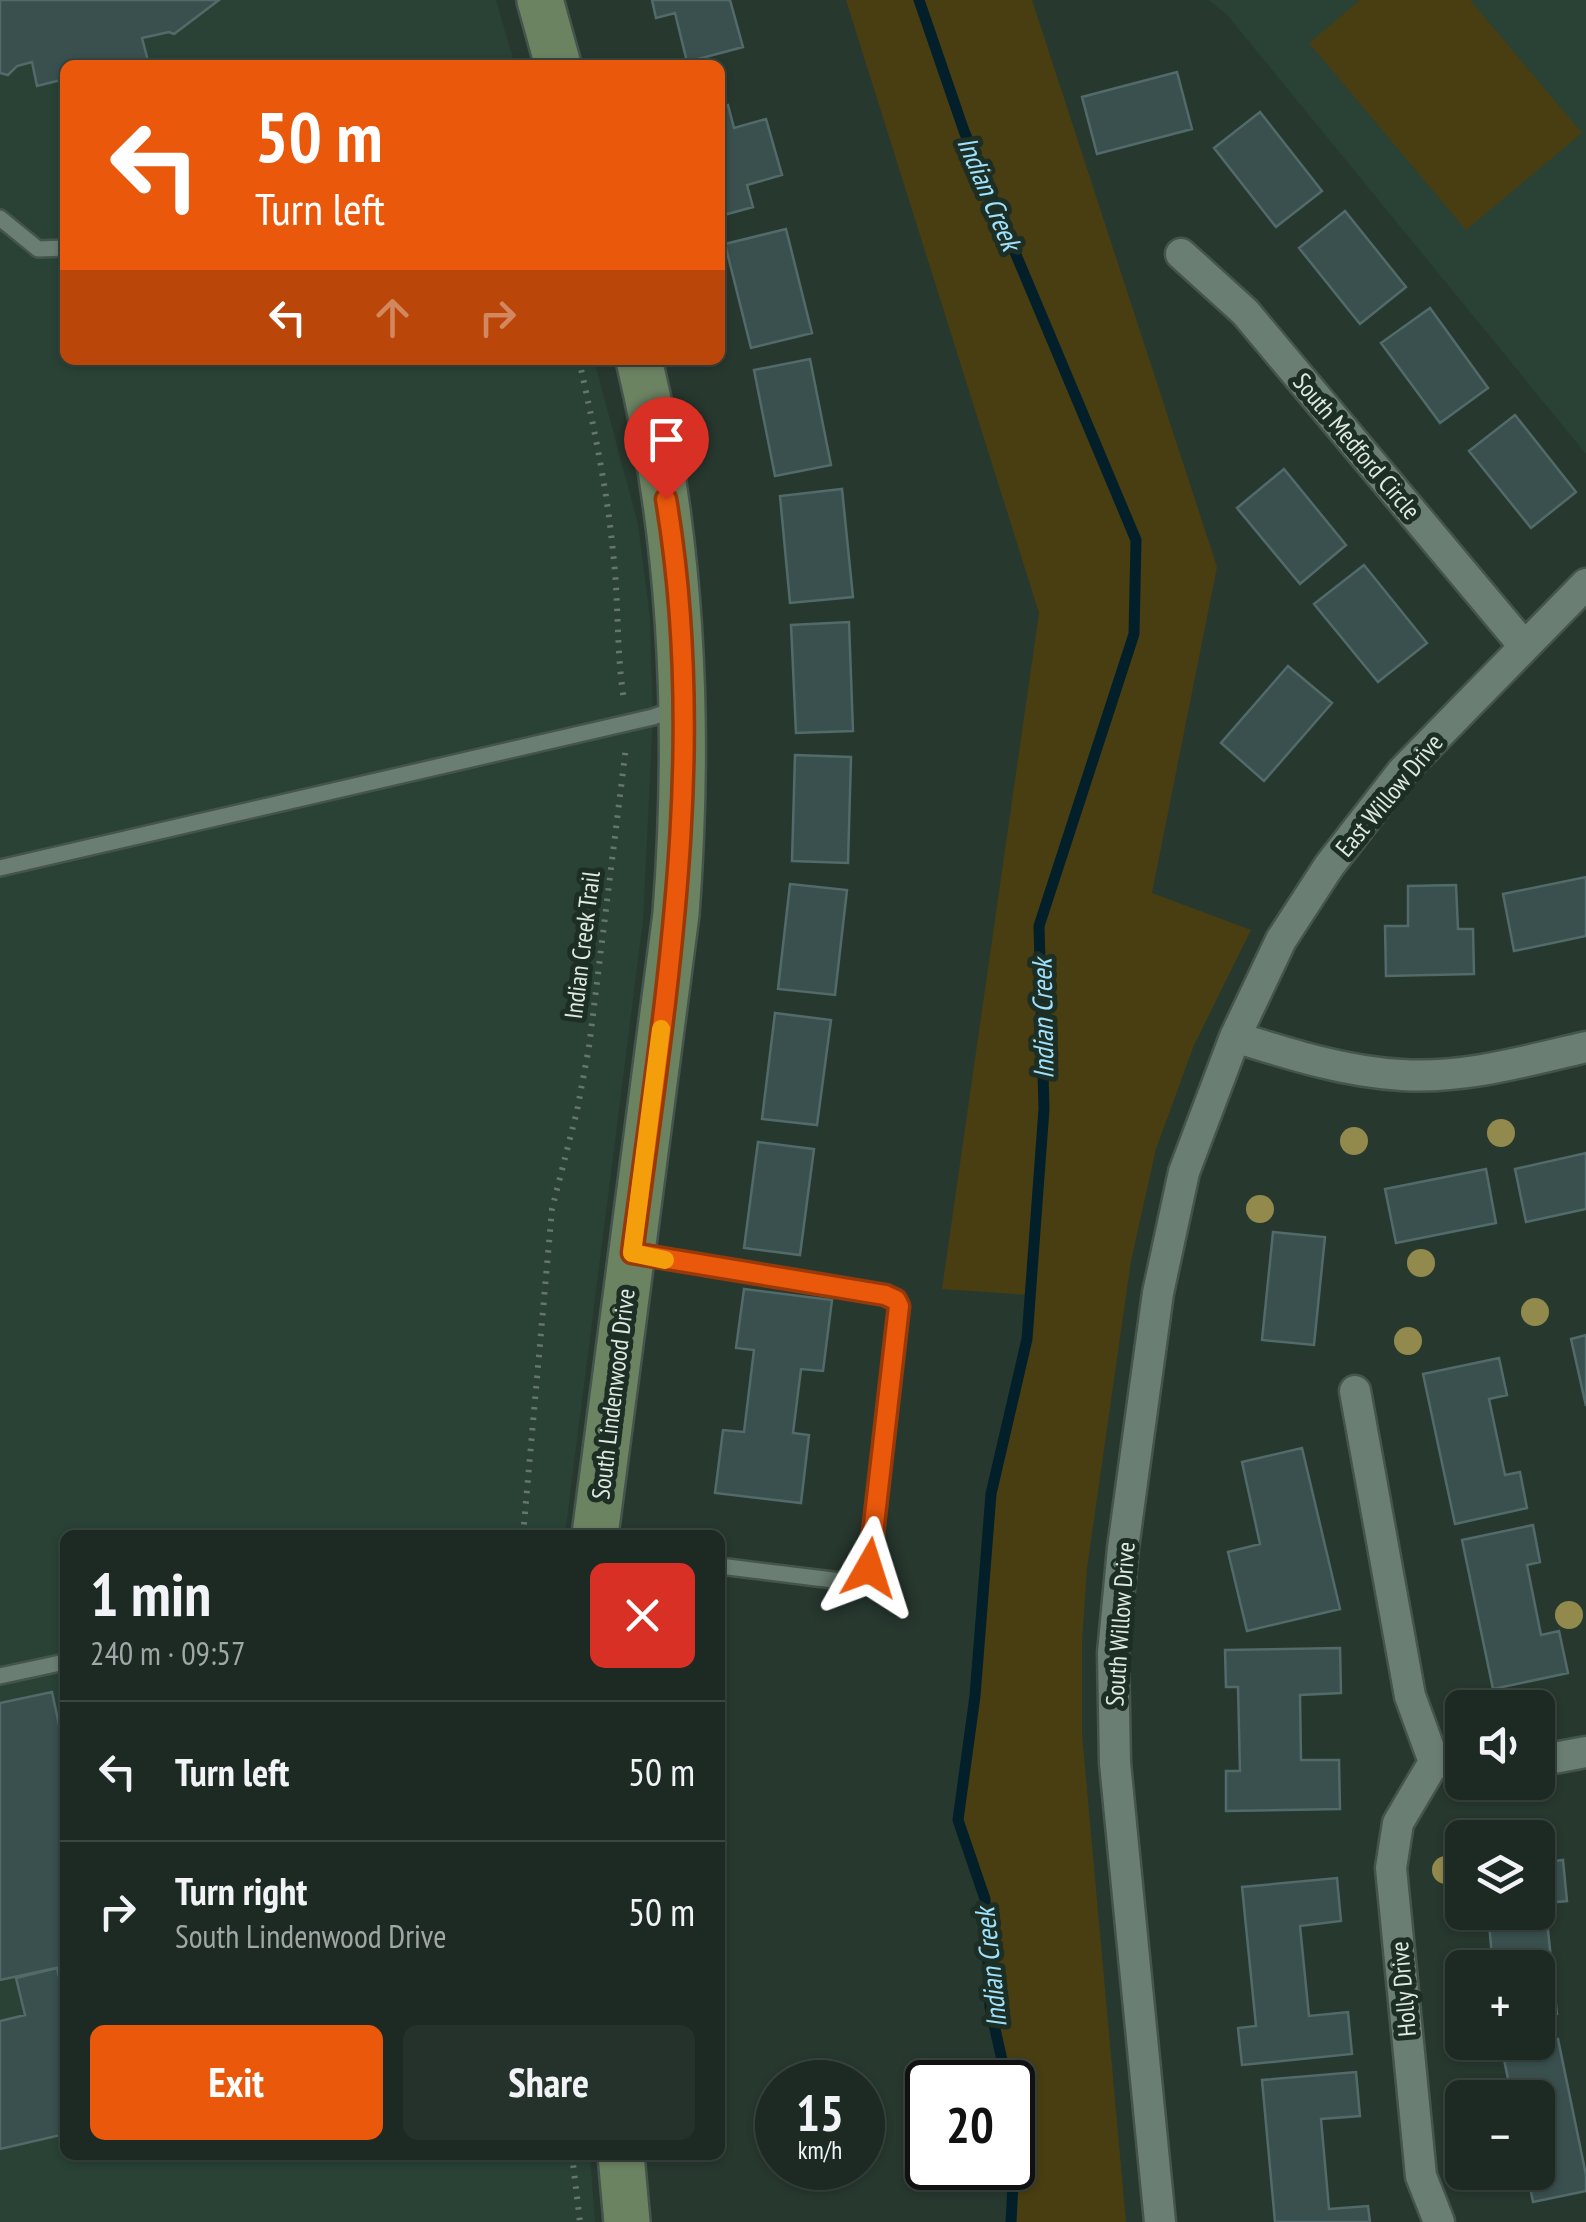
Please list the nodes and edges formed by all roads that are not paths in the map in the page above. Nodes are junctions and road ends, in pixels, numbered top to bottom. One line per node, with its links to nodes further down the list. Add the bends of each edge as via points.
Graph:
1 (540, 0): 2 (street)
2 (557, 60)
3 (0, 218): 4 (lane, via 38,249)
4 (60, 248)
5 (1182, 254): 8 (street, South Medford Circle, via 1246,312)
6 (640, 365): 9 (street, South Lindenwood Drive, via 672,534)
7 (1586, 584): 8 (street, East Willow Drive)
8 (1524, 646): 11 (street, East Willow Drive, via 1402,772 1328,866 1281,940)
9 (684, 706): 10 (lane); 13 (street, South Lindenwood Drive, via 676,914)
10 (0, 868)
11 (1235, 1038): 12 (street, via 1402,1075 1466,1073); 25 (street, South Willow Drive, via 1184,1172 1158,1292 1113,1652 1115,1763)
12 (1586, 1047)
13 (632, 1253): 15 (street, South Lindenwood Drive); 16 (lane, via 885,1295 899,1306 869,1568 841,1581)
14 (1355, 1391): 20 (street, Holly Drive, via 1410,1696)
15 (596, 1530)
16 (725, 1567)
17 (60, 1663): 18 (lane)
18 (0, 1676)
19 (1586, 1752): 21 (street)
20 (1445, 1758)
21 (1555, 1758)
22 (1445, 1767): 26 (street, Holly Drive, via 1398,1823 1391,1868 1420,2176)
23 (621, 2160): 24 (street)
24 (627, 2222)
25 (1160, 2222)
26 (1439, 2222)

